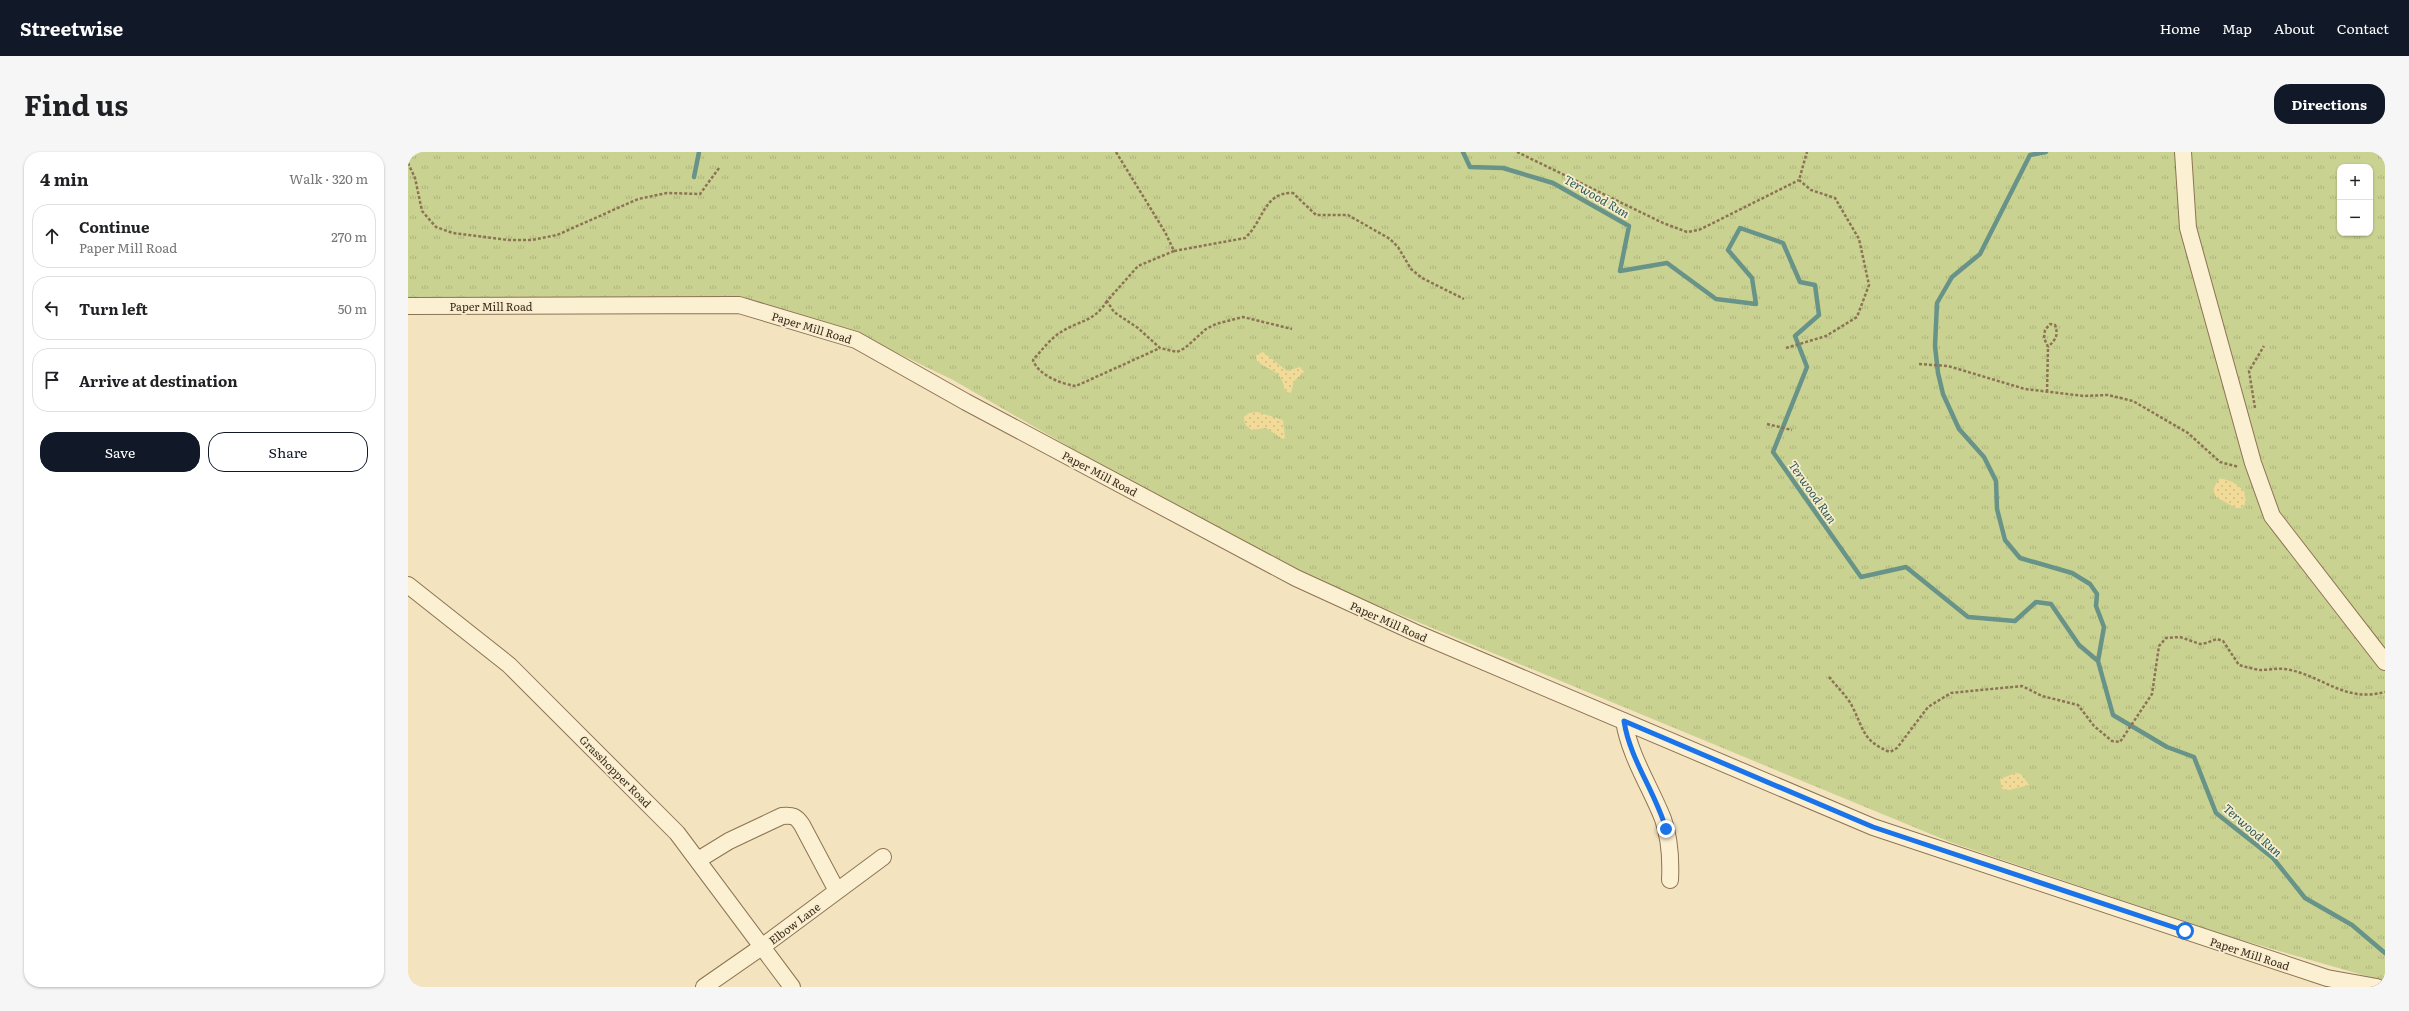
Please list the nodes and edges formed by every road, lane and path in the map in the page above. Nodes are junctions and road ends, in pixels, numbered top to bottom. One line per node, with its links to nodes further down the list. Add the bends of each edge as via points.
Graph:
1 (1116, 152): 8 (path)
2 (1516, 152): 7 (path, via 1663,223 1687,232 1699,230)
3 (1807, 152): 7 (path)
4 (2182, 152): 22 (street, via 2188,228)
5 (408, 163): 6 (path, via 415,178 422,211 436,227 443,231 466,235 520,240 557,235 638,199 667,193 700,194)
6 (719, 168)
7 (1799, 180): 16 (path, via 1812,190 1835,198 1859,238 1869,285 1857,317 1826,336)
8 (1174, 251): 9 (path, via 1245,238 1252,232 1273,197 1293,193 1316,215 1348,215 1390,239 1411,269 1422,278); 10 (path, via 1138,266)
9 (1464, 299)
10 (1107, 301): 15 (path, via 1114,312 1138,328); 15 (path, via 1101,311 1088,320 1061,332 1033,360 1036,368 1065,384 1076,386)
11 (408, 306): 27 (street, Paper Mill Road, via 739,305 856,340 966,402 1296,578 1414,632)
12 (1292, 329): 15 (path, via 1244,317 1206,329 1177,352)
13 (2264, 346): 19 (path, via 2249,370)
14 (2048, 347): 14 (path, via 2044,338 2045,330 2050,324 2055,325 2058,333); 18 (path)
15 (1160, 348)
16 (1786, 348)
17 (1919, 364): 18 (path, via 1948,366 2025,389)
18 (2047, 392): 22 (path, via 2108,396 2133,401 2188,433 2220,462 2236,468)
19 (2256, 413)
20 (1767, 424): 21 (path)
21 (1792, 430)
22 (2254, 467): 24 (street, via 2272,516)
23 (408, 585): 29 (street, Grasshopper Road, via 509,665 678,833)
24 (2385, 662)
25 (1829, 677): 26 (path, via 1852,706 1862,732 1890,752 1897,748 1928,707 1951,693 2022,686 2042,696 2078,705 2094,726 2112,741 2120,742 2152,694 2159,646 2166,638 2180,637 2206,644 2217,638 2224,641 2239,665 2260,670 2285,669 2318,679 2348,694 2365,696)
26 (2385, 692)
27 (1624, 721): 30 (street, via 1631,753 1663,820 1668,837); 35 (street, Paper Mill Road, via 1873,827 2327,978)
28 (882, 857): 31 (street, Elbow Lane)
29 (698, 860): 31 (street, via 748,832 782,816 791,815 797,817 802,825); 32 (street, Grasshopper Road)
30 (1670, 880)
31 (837, 891): 32 (street, Elbow Lane)
32 (763, 946): 33 (street, Elbow Lane); 34 (street, Grasshopper Road)
33 (704, 987)
34 (792, 987)
35 (2377, 987)

